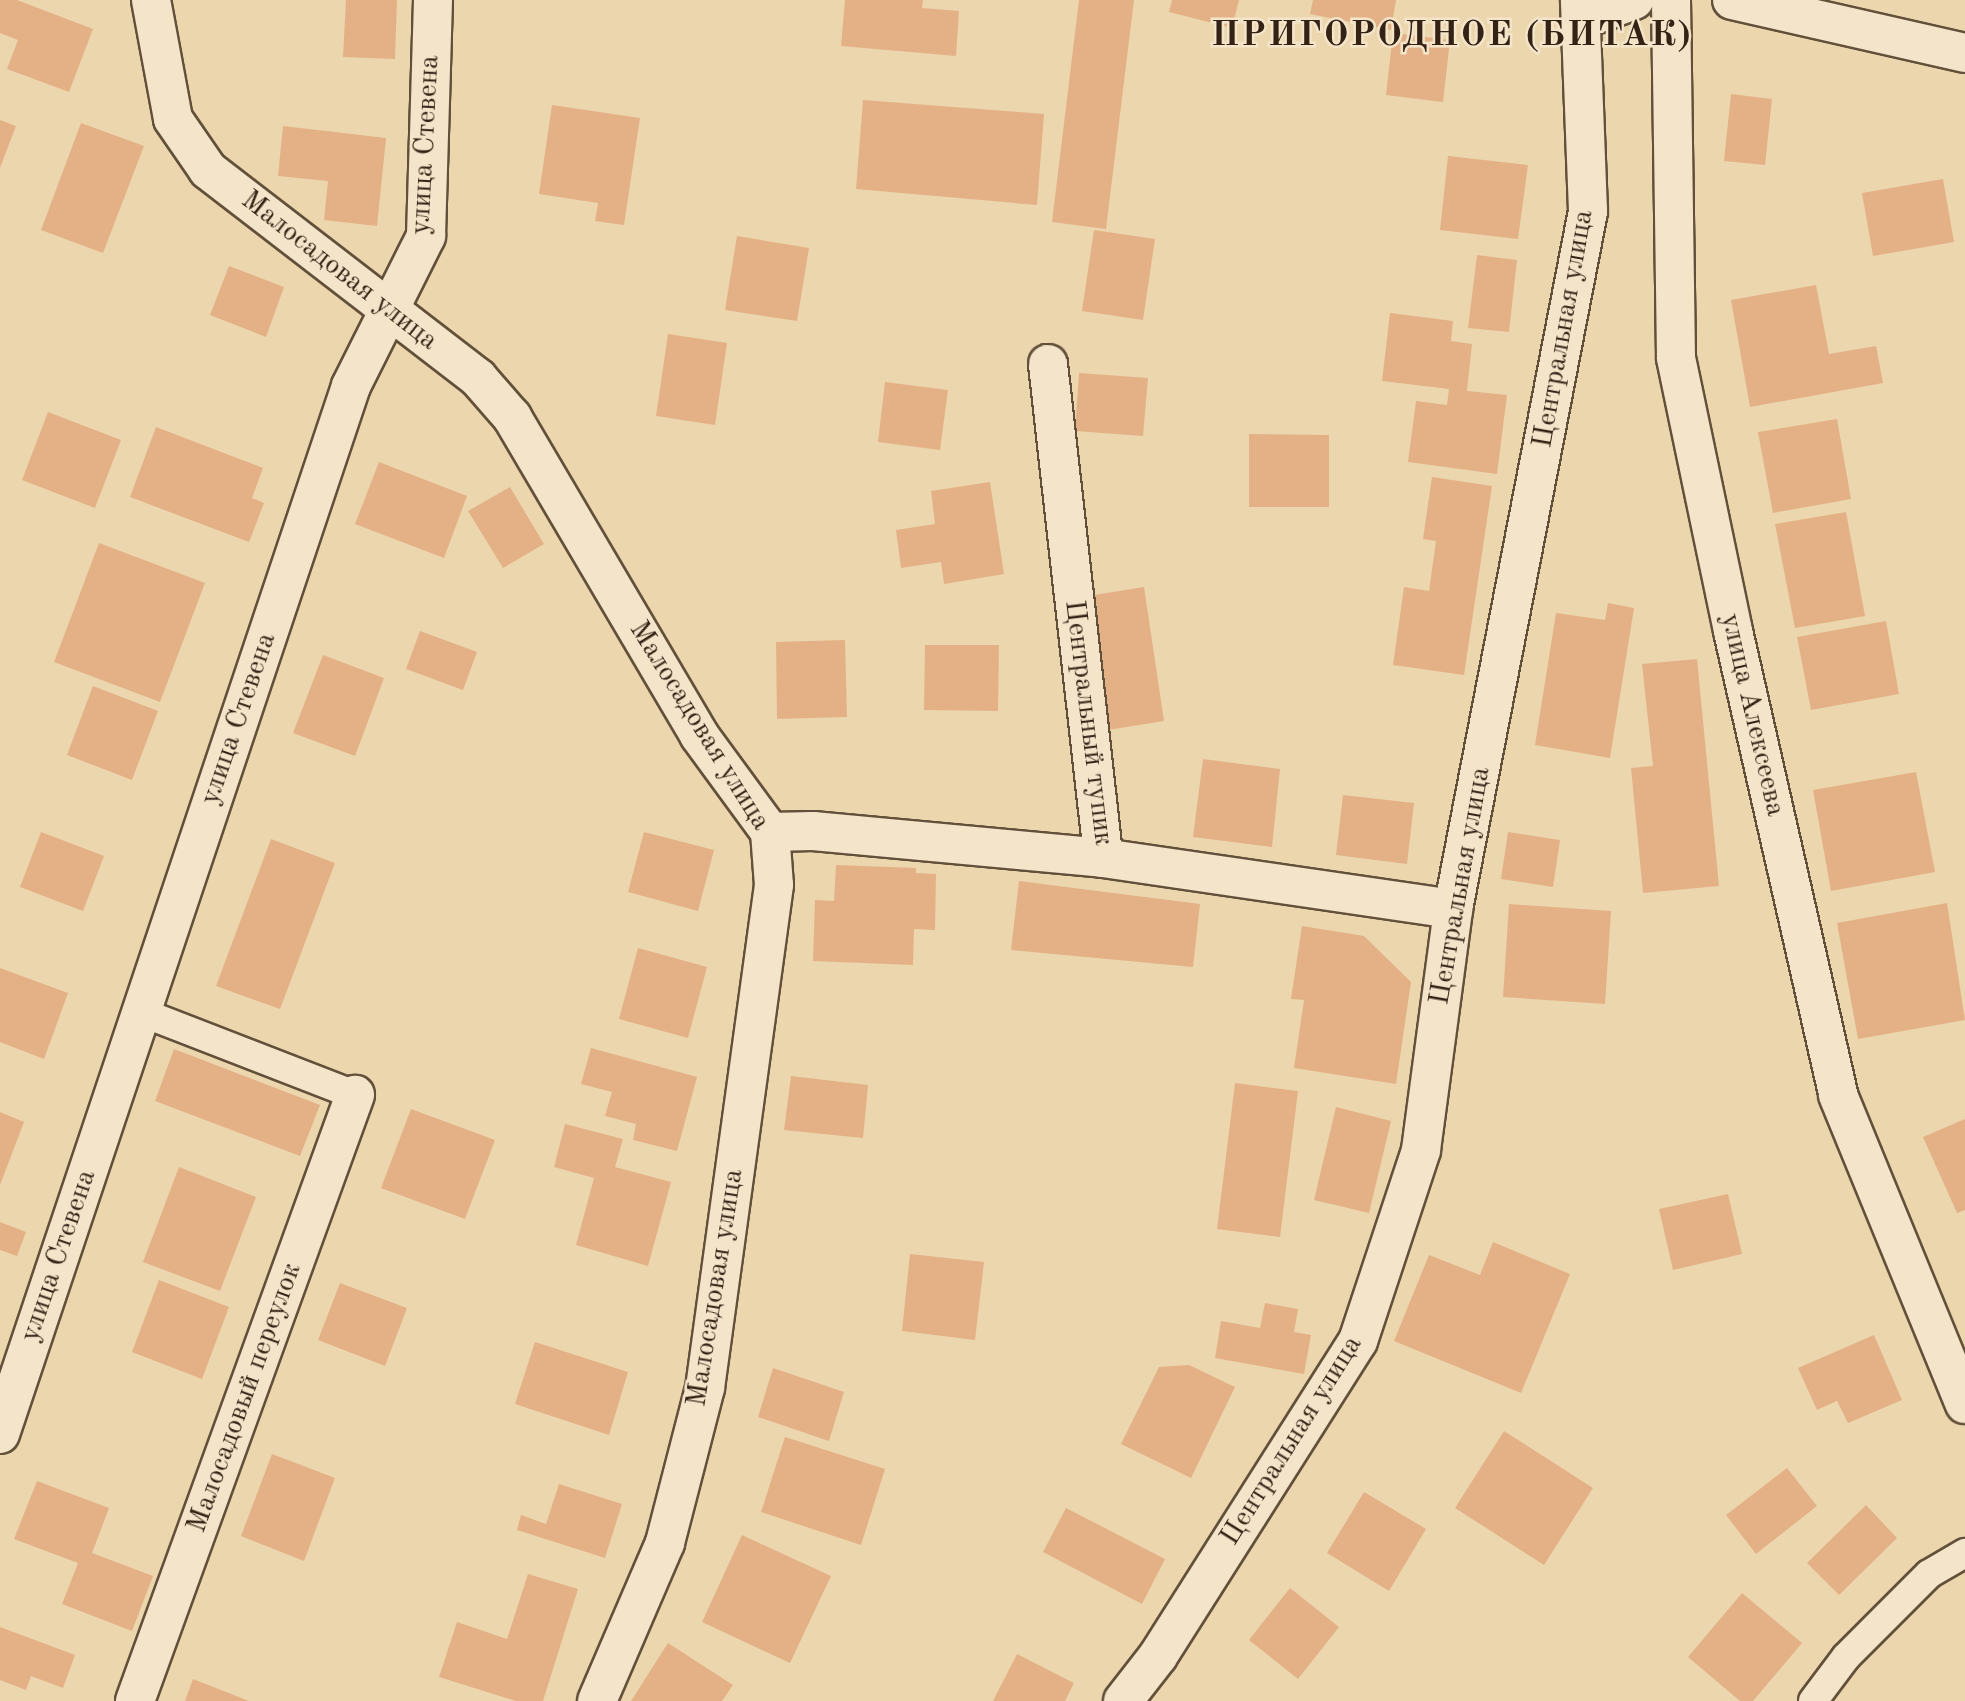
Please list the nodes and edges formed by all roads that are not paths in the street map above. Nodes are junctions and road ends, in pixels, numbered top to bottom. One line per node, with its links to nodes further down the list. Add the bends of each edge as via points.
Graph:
1 (150, 0): 8 (street, Малосадовая улица, via 173,119 208,170)
2 (433, 0): 8 (street, улица Стевена, via 426,236)
3 (1634, 0): 6 (street)
4 (1671, 0): 15 (street, улица Алексеева, via 1676,358 1733,631 1838,1094)
5 (1732, 0): 7 (street)
6 (1581, 10): 12 (street, Центральная улица, via 1588,211)
7 (1965, 53)
8 (388, 311): 10 (street, Малосадовая улица, via 478,378 512,417 699,735); 13 (street, улица Стевена, via 351,386)
9 (1048, 363): 11 (street, Центральный тупик)
10 (770, 832): 11 (street, via 813,831); 19 (street, Малосадовая улица, via 774,885 705,1388 665,1544)
11 (1103, 858): 12 (street, Центральный тупик)
12 (1453, 909): 20 (street, Центральная улица, via 1421,1150 1358,1341 1158,1656)
13 (141, 1012): 14 (lane); 16 (street, улица Стевена)
14 (355, 1095): 18 (street, Малосадовый переулок)
15 (1965, 1404)
16 (0, 1434)
17 (1965, 1553): 21 (lane, via 1929,1574 1846,1657)
18 (135, 1701)
19 (597, 1701)
20 (1124, 1701)
21 (1813, 1701)

